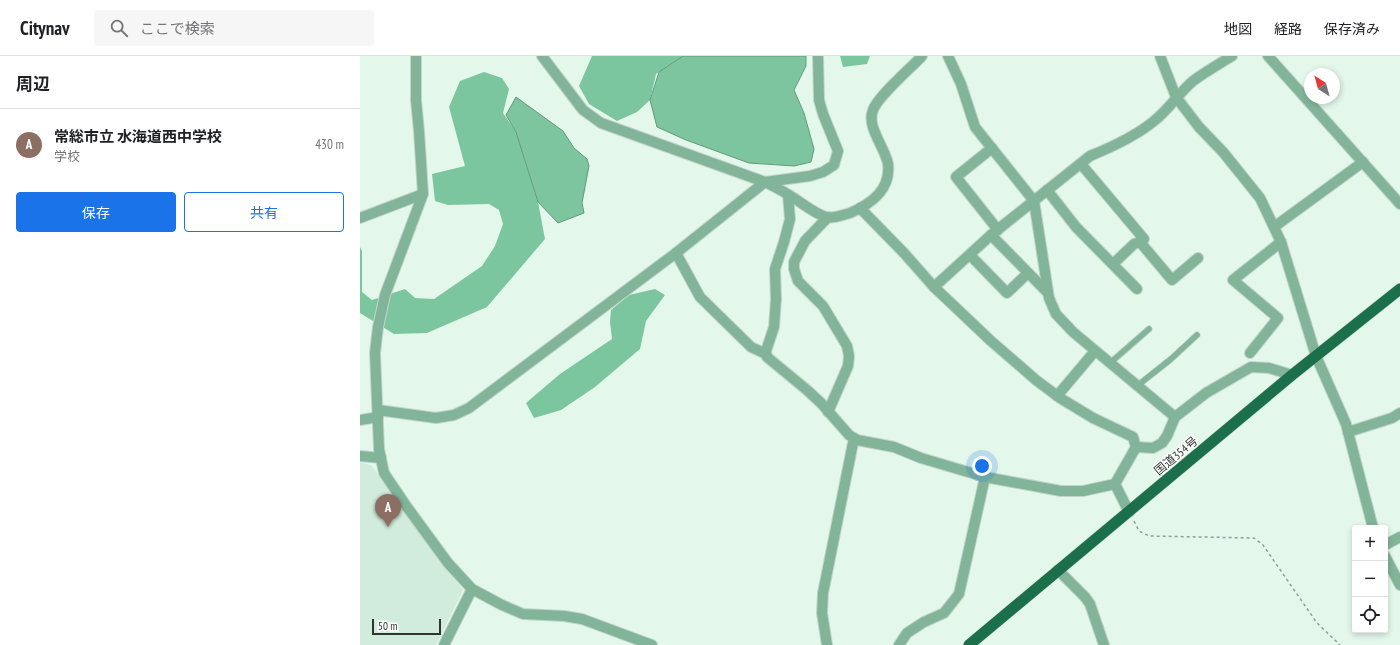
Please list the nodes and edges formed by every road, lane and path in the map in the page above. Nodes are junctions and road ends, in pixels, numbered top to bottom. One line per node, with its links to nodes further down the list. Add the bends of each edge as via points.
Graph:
1 (416, 56): 15 (street, via 416,100)
2 (542, 56): 13 (street, via 583,110 601,123)
3 (818, 56): 13 (street, via 819,100 822,114 838,151 834,165 824,172 810,176)
4 (922, 56): 19 (street, via 878,100 872,110 871,122 888,163 888,176 876,198)
5 (948, 56): 10 (street, via 961,84 975,127)
6 (1160, 56): 9 (street)
7 (1232, 56): 9 (street, via 1194,81)
8 (1268, 56): 11 (street)
9 (1176, 97): 12 (street, via 1156,120 1138,133 1090,156); 22 (street, via 1260,198)
10 (992, 148): 17 (street); 23 (street, via 956,177)
11 (1363, 162): 18 (street); 22 (street)
12 (1081, 164): 14 (street); 24 (street, via 1144,239)
13 (765, 182): 16 (street); 26 (street)
14 (1047, 190): 17 (street); 29 (street, via 1076,227)
15 (423, 194): 21 (street); 46 (street, via 385,295 378,327 375,353)
16 (788, 195): 20 (street, via 819,215); 39 (street, via 790,219 776,269 774,326)
17 (1034, 201): 23 (street); 34 (street)
18 (1400, 204)
19 (860, 208): 20 (street, via 840,216); 31 (street)
20 (828, 217): 45 (street, via 805,241 794,262 794,269 798,282 822,306 847,346 850,356)
21 (360, 218)
22 (1274, 227): 25 (street)
23 (995, 232): 27 (street); 30 (street)
24 (1140, 242): 28 (street, via 1172,280); 29 (street, via 1134,244)
25 (1282, 242): 38 (street, via 1233,280 1278,318); 40 (street)
26 (676, 253): 39 (street, via 700,297 751,347); 46 (street, via 469,408 454,415 436,418)
27 (970, 255): 30 (street, via 1007,293); 31 (street)
28 (1198, 258)
29 (1113, 264): 32 (street)
30 (1028, 273): 34 (street)
31 (934, 287): 44 (street, via 996,346)
32 (1137, 289)
33 (1400, 289): 40 (highway, 国道354号)
34 (1048, 293): 37 (street, via 1056,314)
35 (1149, 329): 41 (lane)
36 (1197, 335): 43 (lane)
37 (1095, 351): 41 (street); 44 (street)
38 (1250, 353)
39 (766, 354): 45 (street)
40 (1316, 356): 42 (highway, 国道354号); 50 (street)
41 (1110, 363): 43 (street)
42 (1292, 375): 48 (street, via 1269,368 1251,368 1206,393); 57 (highway, 国道354号)
43 (1137, 386): 48 (street)
44 (1057, 396): 52 (street, via 1093,418 1133,437)
45 (828, 412): 51 (street)
46 (378, 413): 49 (street); 54 (street)
47 (1400, 413): 50 (street)
48 (1175, 417): 52 (street, via 1162,443 1153,448)
49 (360, 420)
50 (1348, 432): 58 (street)
51 (854, 438): 55 (street, via 894,447); 67 (street, via 823,593 822,613)
52 (1136, 447): 56 (street)
53 (360, 456): 54 (street)
54 (381, 458): 64 (street, via 384,473 407,507 448,564)
55 (985, 477): 56 (street, via 1061,491 1083,491); 68 (street, via 959,594 944,613 907,633)
56 (1115, 484): 57 (street)
57 (1129, 512): 62 (highway, 国道354号); 71 (path, via 1140,531 1149,536 1254,538 1263,545 1317,623)
58 (1372, 525)
59 (1400, 537): 60 (street)
60 (1388, 543)
61 (1388, 561): 63 (street)
62 (1058, 570): 69 (highway, 国道354号); 70 (street, via 1086,597)
63 (1400, 585)
64 (472, 589): 65 (street); 66 (street, via 523,614 582,619)
65 (444, 645)
66 (652, 645)
67 (827, 645)
68 (899, 645)
69 (969, 645)
70 (1104, 645)
71 (1340, 645)

